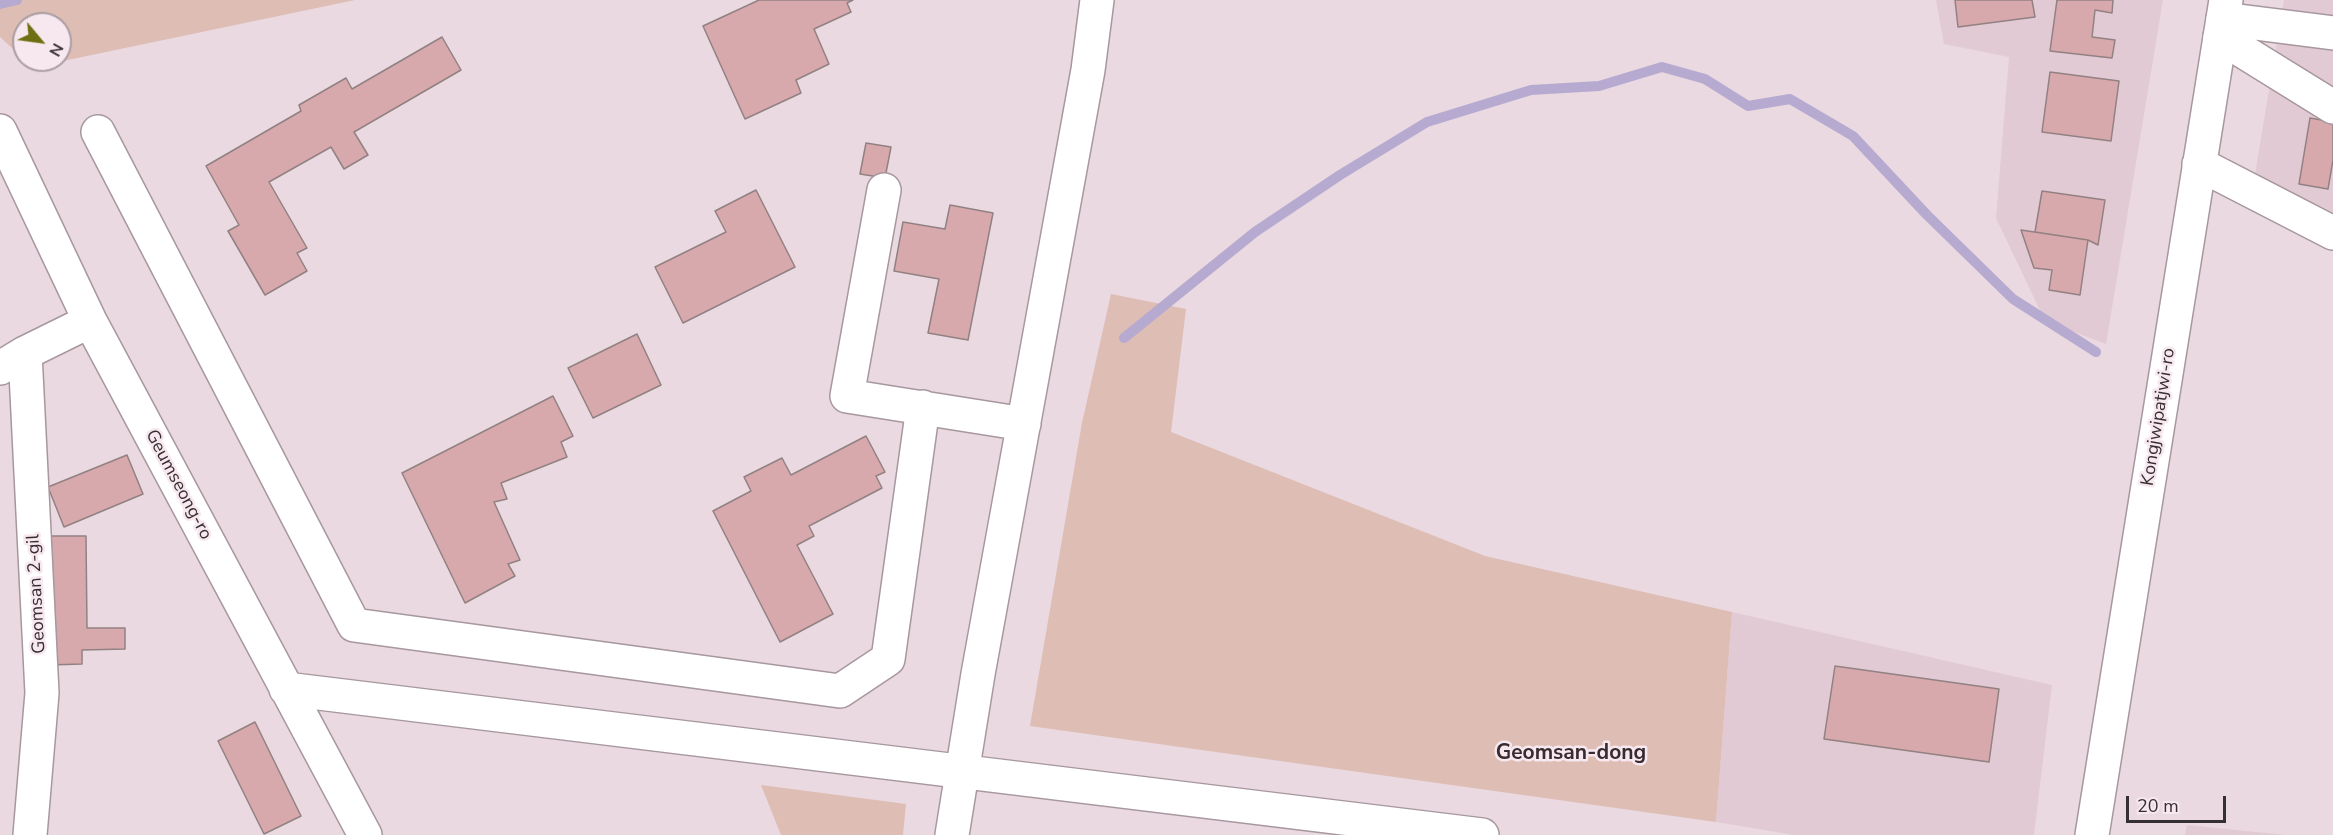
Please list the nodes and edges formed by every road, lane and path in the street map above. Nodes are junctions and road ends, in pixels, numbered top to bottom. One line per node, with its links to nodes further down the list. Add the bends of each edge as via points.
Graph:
1 (1097, 0): 13 (street, via 1088,70)
2 (2223, 18): 3 (street); 4 (street); 7 (street, Kongjwipatjwi-ro)
3 (2333, 33)
4 (2333, 107)
5 (0, 131): 10 (street, Geumseong-ro)
6 (98, 132): 12 (street, via 354,625 840,691 888,658)
7 (2199, 164): 9 (street); 20 (street, Kongjwipatjwi-ro)
8 (884, 190): 12 (street, via 846,396)
9 (2333, 233)
10 (90, 321): 11 (street, Geomsan 2-gil); 14 (street, Geumseong-ro)
11 (13, 361): 16 (street, Geomsan 2-gil, via 42,693)
12 (923, 407): 13 (street)
13 (1024, 424): 15 (street)
14 (286, 689): 15 (street); 17 (street, Geumseong-ro)
15 (963, 771): 18 (street); 19 (street)
16 (30, 835)
17 (364, 835)
18 (952, 835)
19 (1482, 835)
20 (2092, 835)

